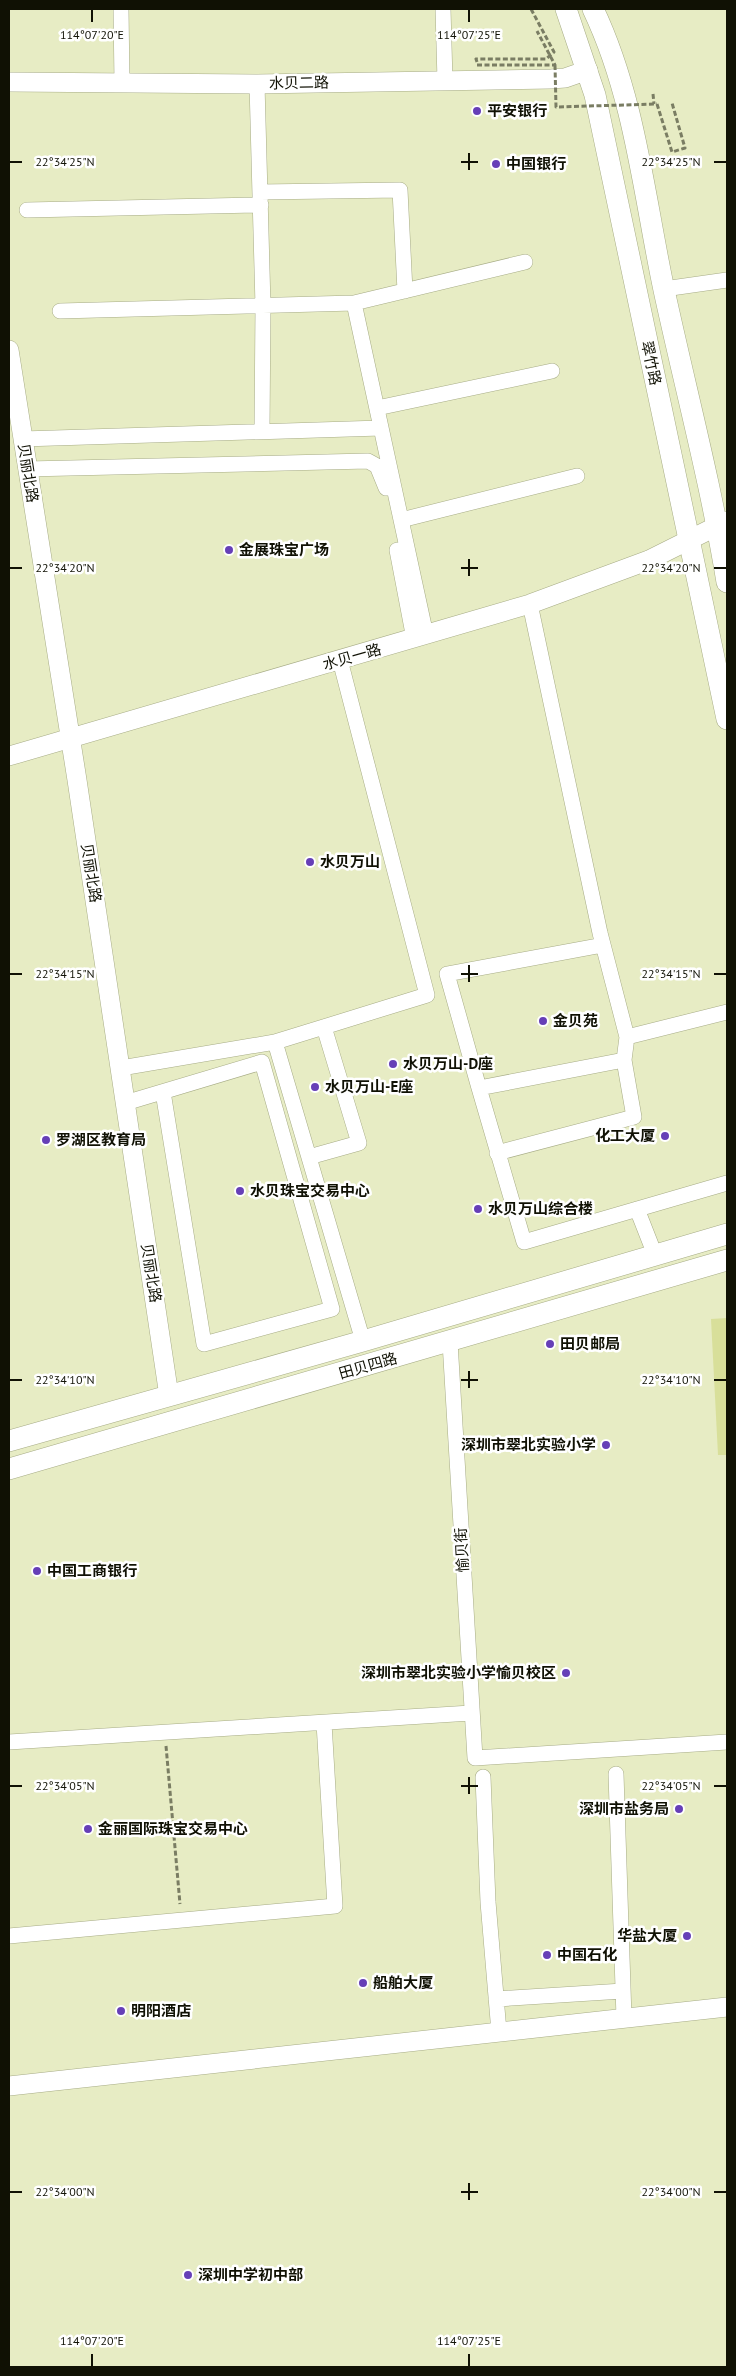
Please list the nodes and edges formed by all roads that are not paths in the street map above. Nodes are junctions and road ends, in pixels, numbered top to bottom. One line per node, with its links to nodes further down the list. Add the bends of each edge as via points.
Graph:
1 (121, 9): 8 (street)
2 (443, 9): 6 (street)
3 (566, 9): 5 (main road, 翠竹路)
4 (592, 9): 14 (main road, 翠竹路, via 625,93)
5 (588, 70): 6 (street, 水贝二路, via 551,79); 29 (main road, 翠竹路)
6 (445, 73): 9 (street, 水贝二路)
7 (9, 82): 8 (street, 水贝二路)
8 (122, 83): 9 (street, 水贝二路)
9 (257, 84): 10 (street)
10 (260, 199): 11 (street); 15 (street, via 400,190); 17 (street)
11 (27, 210)
12 (525, 262): 15 (street)
13 (727, 280): 14 (street)
14 (664, 289): 28 (main road, 翠竹路)
15 (405, 291): 16 (street)
16 (354, 303): 17 (street); 21 (street)
17 (263, 306): 18 (street); 23 (street)
18 (60, 311)
19 (9, 350): 24 (street, 贝丽北路)
20 (552, 371): 21 (street)
21 (377, 408): 22 (street)
22 (381, 428): 23 (street); 27 (street)
23 (262, 430): 24 (street)
24 (22, 439): 25 (street, 贝丽北路)
25 (27, 469): 32 (street, via 368,461 377,466 384,480); 35 (street, 贝丽北路)
26 (577, 476): 27 (street)
27 (401, 520): 32 (street)
28 (722, 524): 29 (street, 水贝一路); 30 (main road, 翠竹路)
29 (689, 541): 31 (street, 水贝一路, via 649,560); 34 (main road, 翠竹路)
30 (727, 582)
31 (530, 604): 32 (street, 水贝一路); 37 (street)
32 (420, 637): 33 (street, 水贝一路)
33 (340, 660): 35 (street, 水贝一路); 39 (street, via 427,995)
34 (727, 719)
35 (70, 738): 36 (street, 水贝一路); 43 (street, 贝丽北路)
36 (9, 756)
37 (604, 945): 40 (street); 44 (street, via 447,974)
38 (727, 1012): 40 (street)
39 (324, 1027): 41 (street); 48 (street, via 359,1143)
40 (627, 1037): 42 (street)
41 (275, 1042): 43 (street); 48 (street)
42 (624, 1060): 44 (street); 47 (street, via 634,1117)
43 (121, 1068): 46 (street, 贝丽北路)
44 (478, 1088): 47 (street)
45 (163, 1092): 45 (street, via 262,1062 332,1309 204,1344); 46 (street)
46 (125, 1103): 58 (street, 贝丽北路)
47 (497, 1153): 50 (street, via 524,1242)
48 (309, 1157): 56 (street)
49 (727, 1183): 50 (street)
50 (636, 1209): 53 (street)
51 (727, 1234): 52 (main road, 田贝四路)
52 (701, 1244): 53 (main road, 田贝四路); 55 (street)
53 (655, 1256): 56 (main road, 田贝四路)
54 (727, 1260): 55 (main road, 田贝四路)
55 (707, 1267): 57 (main road, 田贝四路)
56 (363, 1341): 58 (main road, 田贝四路)
57 (450, 1342): 60 (main road, 田贝四路); 61 (street, 愉贝街)
58 (169, 1396): 59 (main road, 田贝四路)
59 (9, 1441)
60 (9, 1469)
61 (471, 1713): 62 (street); 64 (street, 愉贝街, via 475,1758)
62 (324, 1723): 63 (street); 67 (street, via 335,1906)
63 (9, 1742)
64 (727, 1742)
65 (616, 1774): 68 (street)
66 (483, 1777): 69 (street)
67 (9, 1936)
68 (623, 1991): 69 (street); 71 (street)
69 (496, 1999): 72 (street)
70 (727, 2007): 71 (street)
71 (624, 2018): 72 (street)
72 (499, 2032): 73 (street)
73 (9, 2086)

